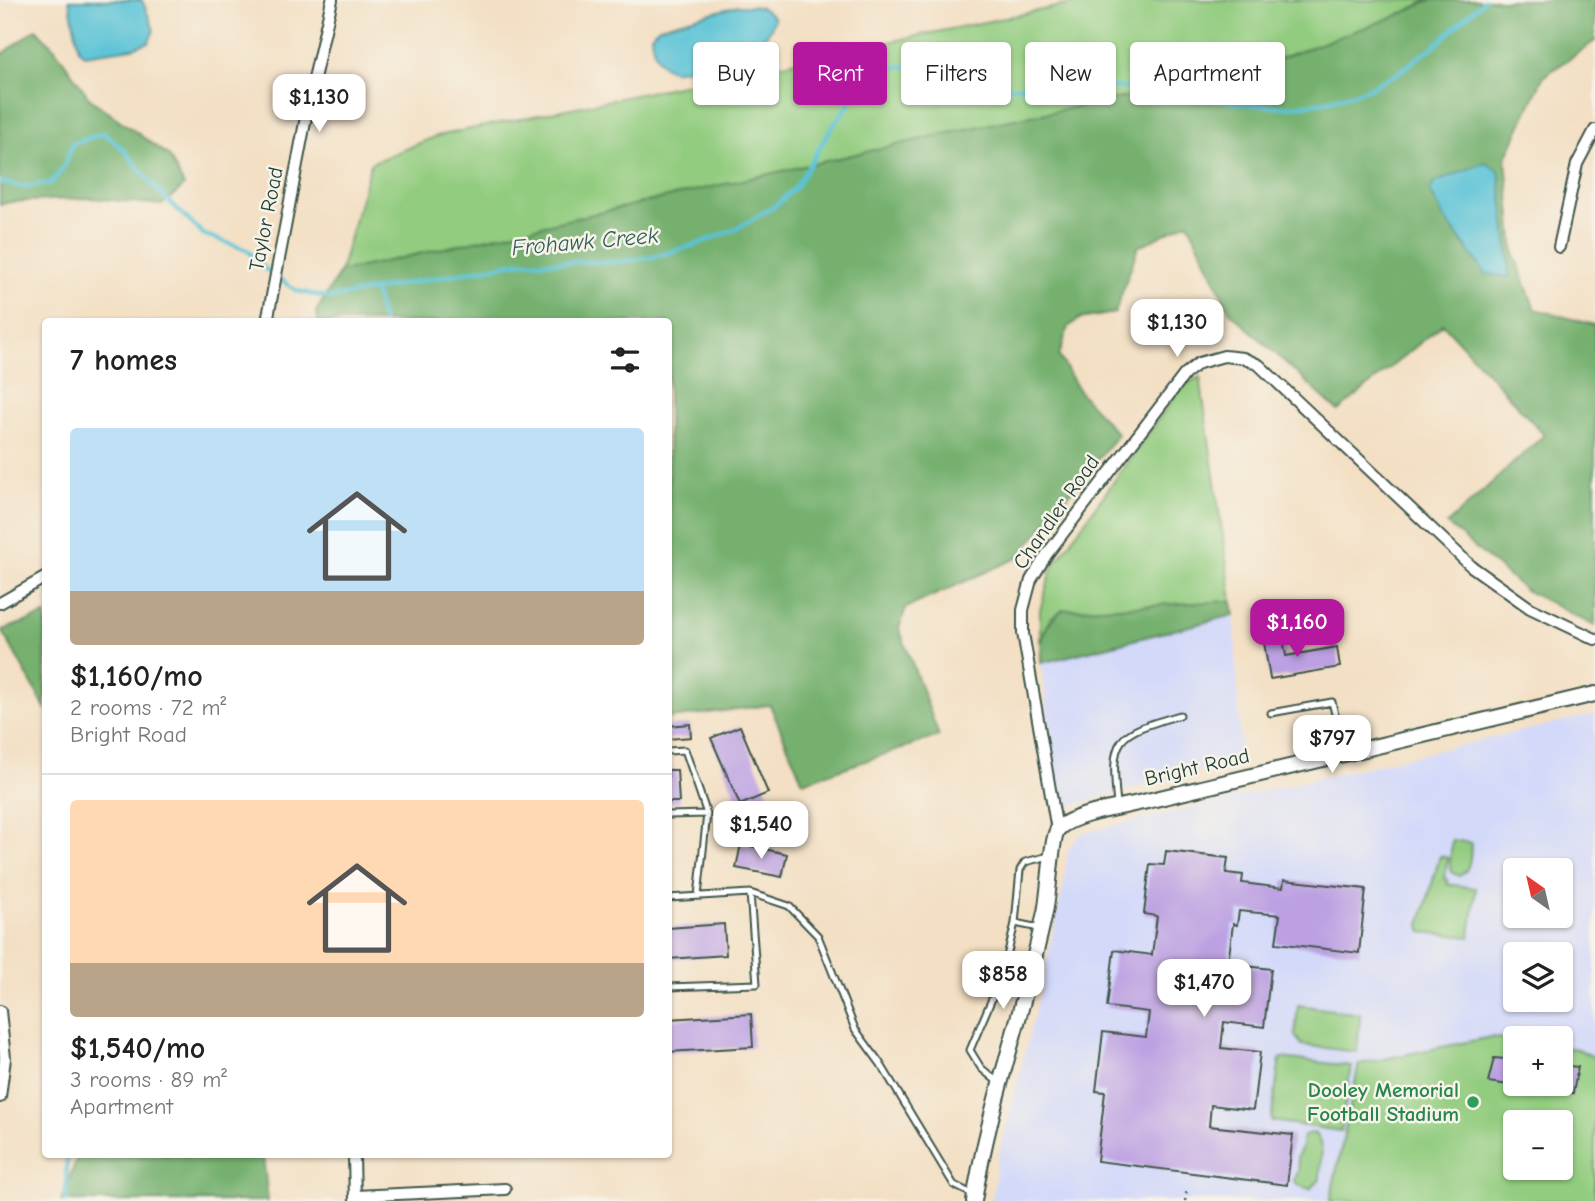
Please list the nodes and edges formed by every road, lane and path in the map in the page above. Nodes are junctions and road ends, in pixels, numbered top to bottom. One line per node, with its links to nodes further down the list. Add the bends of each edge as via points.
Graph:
1 (332, 0): 4 (street, Taylor Road)
2 (1595, 130): 3 (street, via 1577,164)
3 (1559, 247)
4 (268, 318)
5 (42, 579): 6 (street)
6 (0, 603)
7 (1595, 639): 16 (street, Chandler Road, via 1530,608 1471,566 1259,365 1234,356 1208,359 1185,374 1031,580 1023,633)
8 (1595, 694): 12 (street, Bright Road)
9 (1271, 713): 12 (lane, via 1332,702)
10 (1180, 715): 13 (lane, via 1135,728 1125,736 1114,761)
11 (672, 751): 14 (lane, via 685,750)
12 (1345, 754): 13 (street, Bright Road)
13 (1118, 808): 16 (street, Bright Road, via 1070,821)
14 (706, 814): 15 (lane); 19 (lane)
15 (672, 815)
16 (1057, 830): 17 (street, Chandler Road)
17 (1052, 856): 21 (lane, via 1025,862 1020,870); 22 (street, Chandler Road)
18 (750, 893): 19 (lane); 23 (lane, via 757,984); 31 (lane, via 789,906 818,936 855,1029 954,1185)
19 (698, 897): 20 (lane)
20 (672, 898)
21 (1015, 923): 22 (lane); 25 (lane, via 1003,973 970,1050 981,1068)
22 (1042, 929): 25 (street, Chandler Road)
23 (672, 987)
24 (0, 1011): 26 (street, via 5,1058)
25 (1001, 1085): 31 (street, Chandler Road)
26 (0, 1097)
27 (354, 1158): 30 (street)
28 (505, 1189): 30 (street)
29 (1187, 1189): 32 (path)
30 (355, 1198)
31 (975, 1198)
32 (1185, 1201)

